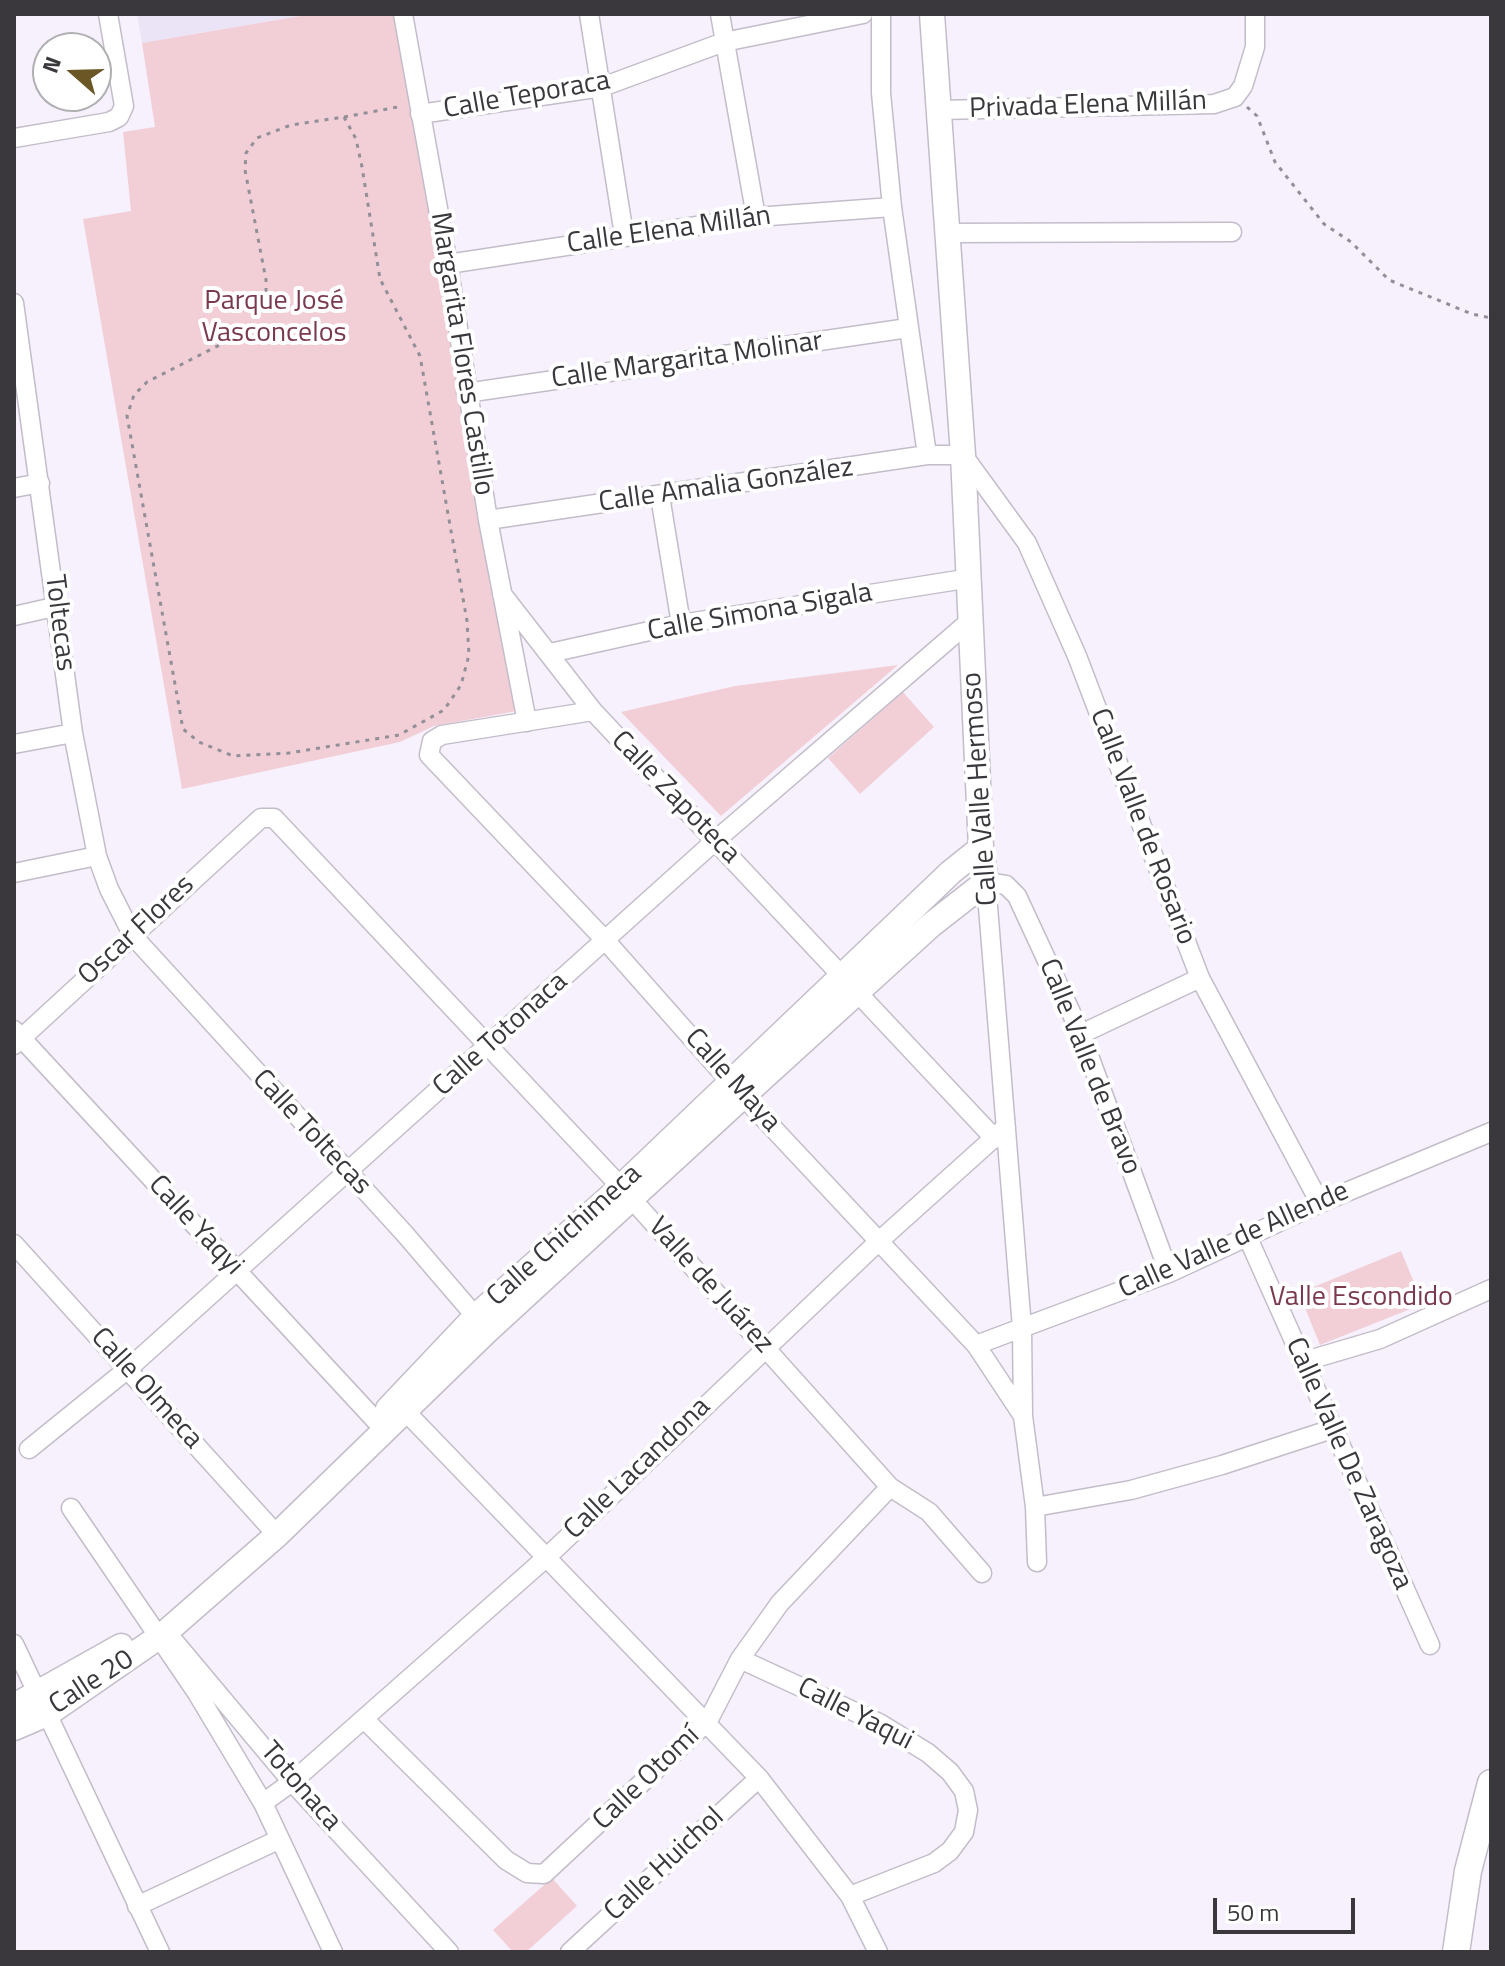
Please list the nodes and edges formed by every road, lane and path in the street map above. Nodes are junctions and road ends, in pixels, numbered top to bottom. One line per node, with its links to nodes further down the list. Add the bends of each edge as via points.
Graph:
1 (108, 14): 15 (street, via 124,106 119,117)
2 (403, 14): 12 (street, Margarita Flores Castillo)
3 (589, 14): 10 (street)
4 (720, 14): 9 (street)
5 (863, 14): 9 (street, Calle Teporaca)
6 (881, 14): 16 (street, via 881,93)
7 (932, 14): 13 (main road, Calle Valle Hermoso)
8 (1255, 14): 11 (street, via 1255,47)
9 (724, 42): 10 (street, Calle Teporaca); 17 (street)
10 (602, 87): 12 (street, Calle Teporaca); 20 (street)
11 (1235, 97): 13 (street, Privada Elena Millán, via 1214,104); 23 (path, via 1257,116 1275,162 1324,224 1389,280)
12 (419, 108): 14 (path); 21 (street, Margarita Flores Castillo)
13 (939, 110): 19 (main road, Calle Valle Hermoso)
14 (344, 117): 14 (path, via 291,125 257,138 246,153 266,303 245,332 147,382 134,395 127,416 183,729 233,756 289,753 399,735 444,710 461,685 469,655 420,356 380,279 356,139)
15 (14, 138)
16 (892, 207): 17 (street, Calle Elena Millán); 24 (street)
17 (756, 217): 20 (street, Calle Elena Millán)
18 (1232, 232): 19 (street)
19 (947, 233): 28 (main road, Calle Valle Hermoso)
20 (624, 235): 21 (street, Calle Elena Millán)
21 (448, 264): 26 (street, Margarita Flores Castillo)
22 (14, 303): 25 (street, Toltecas)
23 (1491, 318)
24 (908, 328): 26 (street, Calle Margarita Molinar); 27 (street)
25 (18, 354): 29 (street, Toltecas)
26 (466, 393): 32 (street, Margarita Flores Castillo)
27 (927, 455): 28 (street, Calle Amalia González); 31 (street, Calle Amalia González)
28 (963, 455): 33 (main road, Calle Valle Hermoso); 52 (street, Calle Valle de Rosario, via 1027,543 1077,656)
29 (40, 483): 30 (street); 35 (street, Toltecas)
30 (14, 488)
31 (660, 496): 32 (street, Calle Amalia González); 38 (street)
32 (488, 520): 34 (street, Margarita Flores Castillo)
33 (971, 578): 37 (main road, Calle Valle Hermoso); 38 (street, Calle Simona Sigala)
34 (502, 594): 39 (street, Calle Zapoteca); 41 (street, Margarita Flores Castillo)
35 (58, 606): 36 (street); 42 (street, Toltecas)
36 (14, 616)
37 (971, 620): 45 (street, Calle Totonaca); 46 (main road, Calle Valle Hermoso)
38 (681, 624): 39 (street, Calle Simona Sigala)
39 (550, 653): 40 (street, Calle Zapoteca)
40 (593, 711): 41 (street); 45 (street, Calle Zapoteca)
41 (527, 722): 51 (street, Calle Maya, via 442,735 432,741 429,755)
42 (73, 733): 43 (street); 47 (street, Toltecas)
43 (14, 744)
44 (261, 818): 50 (street, Oscar Flores); 56 (street, Valle de Juárez, via 274,818 287,828)
45 (716, 840): 51 (street, Calle Totonaca); 53 (street, Calle Zapoteca)
46 (981, 848): 49 (main road, Calle Valle Hermoso); 53 (main road, Calle Chichimeca)
47 (97, 856): 48 (street); 50 (street, Toltecas)
48 (14, 873)
49 (986, 882): 53 (main road, Calle Chichimeca); 54 (street, Calle Valle de Bravo, via 1006,885 1017,896); 59 (street, Calle Valle Hermoso)
50 (133, 936): 55 (street, Oscar Flores); 60 (street, Calle Toltecas)
51 (605, 940): 56 (street, Calle Totonaca); 57 (street, Calle Maya)
52 (1200, 978): 54 (street); 62 (street, Calle Valle de Rosario)
53 (848, 986): 57 (main road, Calle Chichimeca); 59 (street, Calle Zapoteca)
54 (1081, 1034): 67 (street, Calle Valle de Bravo)
55 (16, 1038): 66 (street, Calle Yaqyi)
56 (488, 1048): 60 (street, Calle Totonaca); 61 (street, Valle de Juárez)
57 (738, 1088): 61 (main road, Calle Chichimeca); 64 (street, Calle Maya)
58 (1491, 1132): 62 (street, Calle Valle de Allende)
59 (1000, 1133): 64 (street, Calle Lacandona); 70 (street, Calle Valle Hermoso)
60 (349, 1174): 66 (street, Calle Totonaca); 69 (street, Calle Toltecas)
61 (627, 1193): 69 (main road, Calle Chichimeca); 72 (street, Valle de Juárez)
62 (1320, 1203): 63 (street, Calle Valle de Allende)
63 (1248, 1238): 67 (street, Calle Valle de Allende); 73 (street, Calle Valle De Zaragoza)
64 (878, 1242): 71 (street, Calle Maya); 72 (street, Calle Lacandona)
65 (14, 1244): 74 (street, Calle Olmeca)
66 (237, 1272): 74 (street, Calle Totonaca); 77 (street, Calle Yaqyi)
67 (1169, 1273): 70 (street, Calle Valle de Allende)
68 (1491, 1289): 73 (street, via 1380,1339)
69 (482, 1323): 75 (main road, Calle Chichimeca); 77 (main road, Calle Chichimeca)
70 (1022, 1328): 71 (street, Calle Valle de Allende); 76 (street, Calle Valle Hermoso)
71 (976, 1345): 76 (street, Calle Maya)
72 (766, 1347): 80 (street, Valle de Juárez); 84 (street, Calle Lacandona)
73 (1302, 1362): 78 (street, Calle Valle De Zaragoza)
74 (129, 1368): 79 (street, Calle Totonaca); 83 (street, Calle Olmeca)
75 (407, 1413): 83 (main road, Calle Chichimeca); 84 (street)
76 (1023, 1416): 81 (street, Calle Valle Hermoso)
77 (376, 1421): 83 (main road, Calle Chichimeca)
78 (1332, 1429): 81 (street, via 1131,1490); 89 (street, Calle Valle De Zaragoza)
79 (29, 1449)
80 (890, 1487): 86 (street, Valle de Juárez, via 929,1512); 90 (street, Calle Otomí, via 780,1603)
81 (1035, 1507): 85 (street, Calle Valle Hermoso)
82 (71, 1508): 87 (street)
83 (271, 1530): 87 (main road, Calle Chichimeca)
84 (548, 1556): 93 (street, Calle Lacandona); 94 (street)
85 (1037, 1562)
86 (982, 1573)
87 (157, 1628): 91 (main road, Calle 20, via 104,1658); 97 (street, Totonaca); 99 (street)
88 (14, 1644): 91 (street)
89 (1430, 1645)
90 (740, 1659): 94 (street, Calle Otomí); 101 (street, Calle Yaqui, via 879,1723 928,1753 964,1791 964,1832 950,1851 934,1863)
91 (44, 1703): 92 (main road, Calle 20); 95 (main road, Calle 20); 102 (street)
92 (14, 1706)
93 (364, 1719): 94 (street, Calle Otomí, via 506,1860 527,1873 544,1874); 97 (street, Calle Lacandona)
94 (708, 1721): 96 (street)
95 (14, 1728)
96 (759, 1778): 101 (street); 106 (street, Calle Huichol)
97 (292, 1782): 99 (street, Calle Lacandona); 105 (street, Totonaca)
98 (1491, 1783): 108 (highway, via 1468,1871)
99 (263, 1803): 100 (street)
100 (280, 1839): 102 (street); 104 (street)
101 (850, 1896): 107 (street)
102 (137, 1906): 103 (street)
103 (160, 1952)
104 (333, 1952)
105 (449, 1952)
106 (570, 1952)
107 (878, 1952)
108 (1456, 1952)

